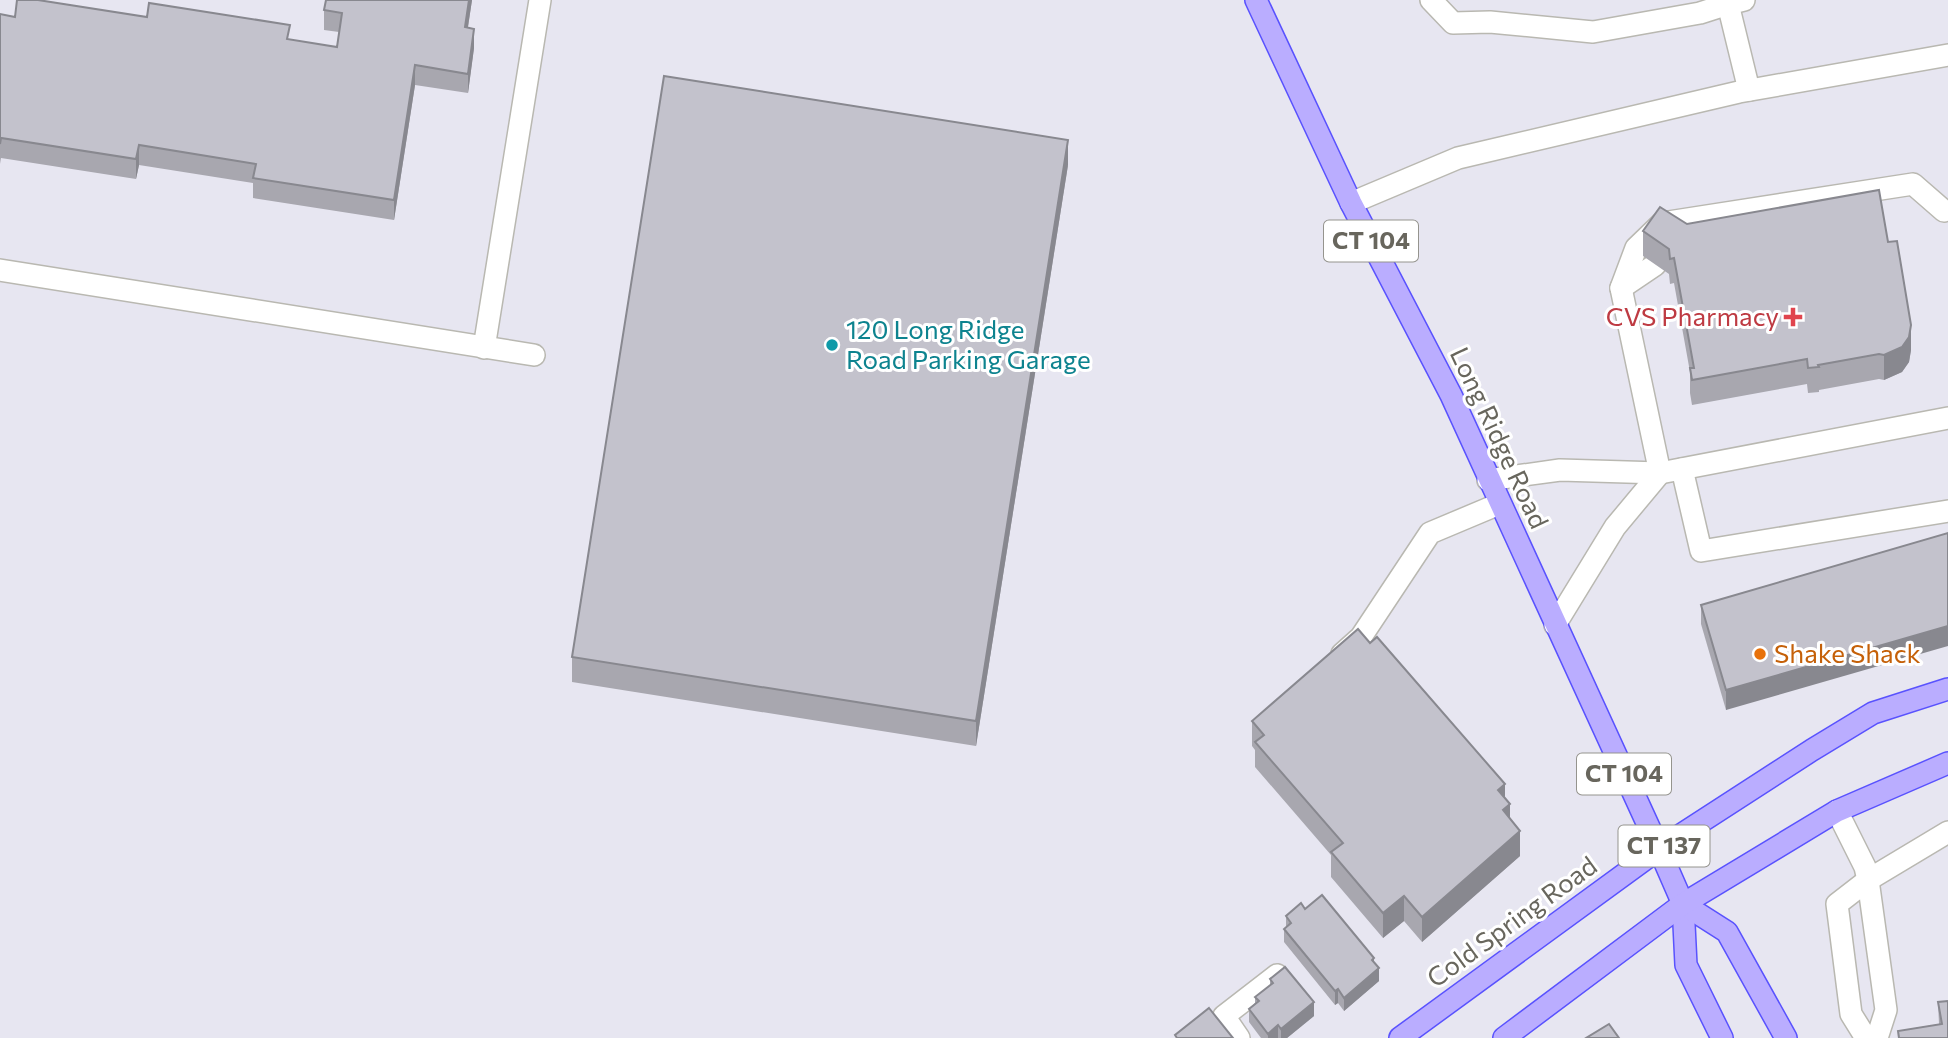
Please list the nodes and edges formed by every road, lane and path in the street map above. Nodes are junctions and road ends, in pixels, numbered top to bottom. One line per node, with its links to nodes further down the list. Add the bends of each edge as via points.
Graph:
1 (540, 0): 12 (lane)
2 (1256, 0): 7 (main road, Long Ridge Road / CT 104)
3 (1431, 0): 4 (lane, via 1453,23 1593,32)
4 (1736, 2): 6 (lane)
5 (1948, 55): 6 (lane)
6 (1749, 90): 7 (lane, via 1458,158)
7 (1351, 203): 17 (main road, Long Ridge Road / CT 104, via 1451,395)
8 (1944, 211): 11 (lane, via 1913,184 1695,218 1636,248)
9 (1655, 265): 11 (lane)
10 (0, 270): 12 (lane)
11 (1621, 288): 16 (lane)
12 (484, 348): 13 (lane)
13 (534, 355)
14 (1948, 418): 15 (lane)
15 (1682, 468): 16 (lane); 19 (lane, via 1701,551)
16 (1660, 473): 17 (lane, via 1560,470); 20 (lane, via 1615,527)
17 (1488, 480): 18 (main road, Long Ridge Road / CT 104)
18 (1499, 504): 20 (main road, Long Ridge Road / CT 104); 21 (lane, via 1430,533 1361,637)
19 (1948, 510)
20 (1555, 625): 26 (main road, Long Ridge Road / CT 104)
21 (1325, 668)
22 (1948, 689): 26 (main road, Cold Spring Road / CT 137, via 1872,713)
23 (1948, 763): 24 (main road, CT 137)
24 (1838, 811): 27 (lane); 28 (main road, CT 137)
25 (1948, 832): 27 (lane)
26 (1659, 849): 28 (main road, Long Ridge Road / CT 104); 31 (main road, Cold Spring Road / CT 137)
27 (1868, 880): 35 (lane, via 1837,904 1851,1014); 36 (lane, via 1886,1010)
28 (1684, 904): 32 (main road, CT 137); 33 (main road, Long Ridge Road, via 1686,965); 34 (main road, via 1727,932)
29 (1277, 975): 30 (lane, via 1224,1016)
30 (1240, 1038)
31 (1400, 1038)
32 (1504, 1038)
33 (1722, 1038)
34 (1786, 1038)
35 (1866, 1038)
36 (1877, 1038)

